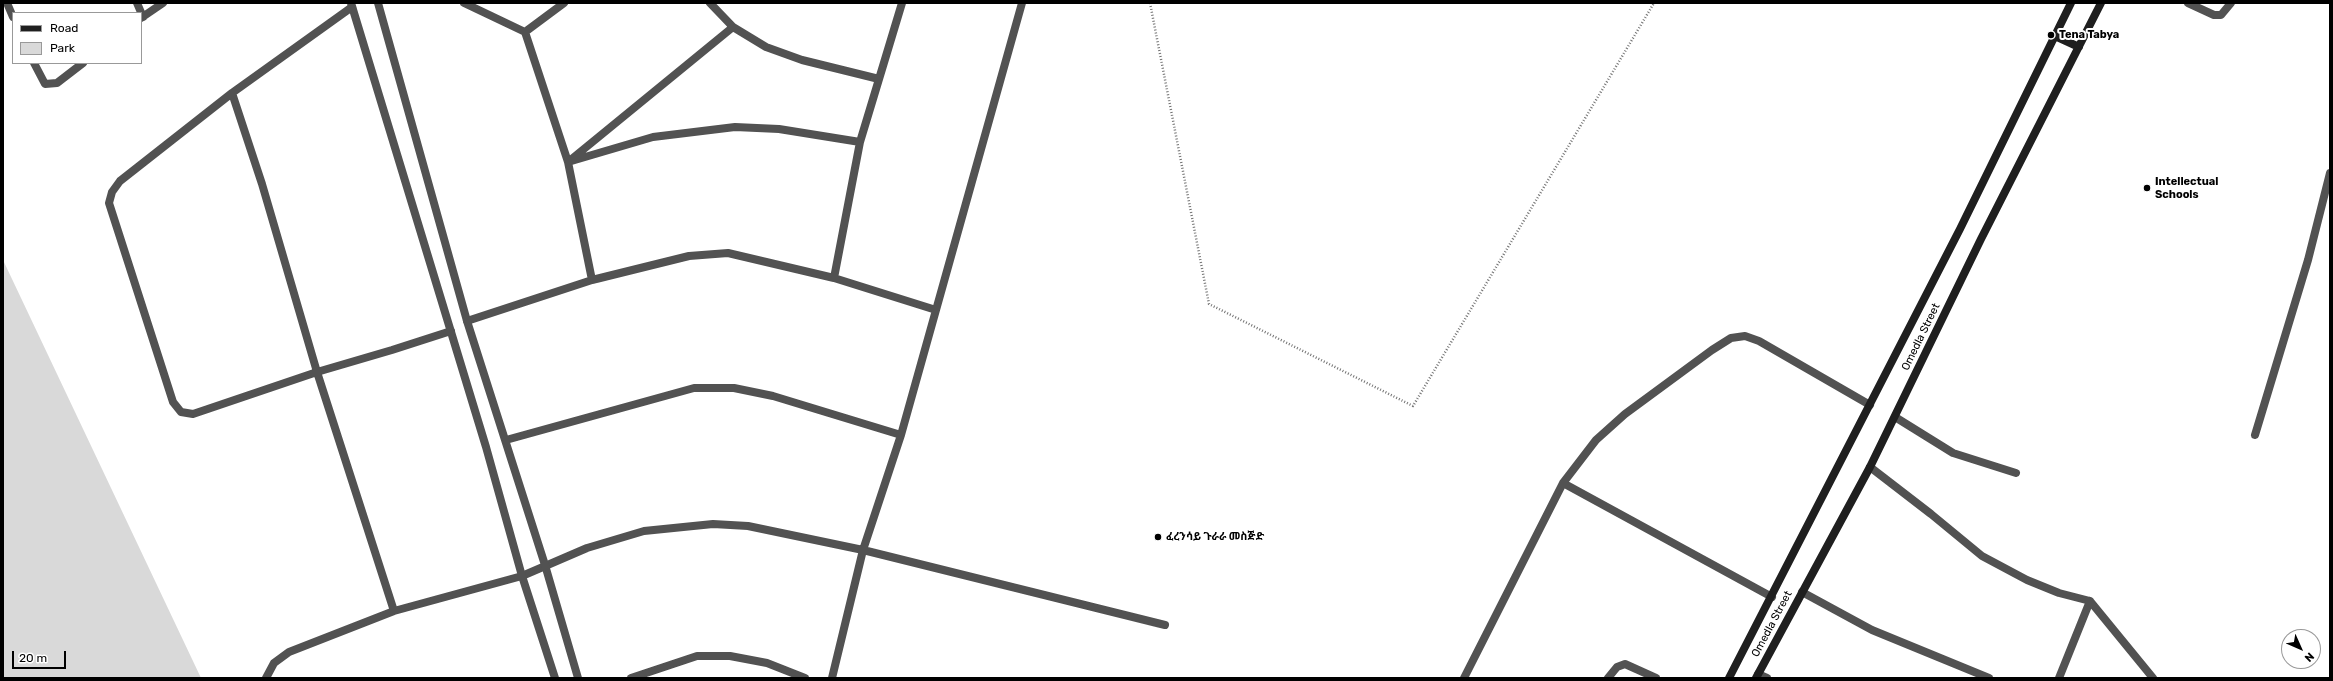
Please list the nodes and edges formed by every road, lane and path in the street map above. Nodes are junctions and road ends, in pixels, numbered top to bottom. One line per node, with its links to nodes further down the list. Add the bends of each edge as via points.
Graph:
1 (7, 3): 16 (street)
2 (163, 3): 17 (street)
3 (378, 3): 32 (street)
4 (464, 3): 19 (street)
5 (564, 3): 19 (street)
6 (710, 3): 18 (street)
7 (902, 3): 24 (street)
8 (1022, 3): 31 (street)
9 (1150, 3): 10 (path, via 1209,304 1413,406)
10 (1654, 3)
11 (2071, 3): 20 (main road, Omedla Street)
12 (2101, 3): 21 (main road, Omedla Street)
13 (2188, 3): 14 (street, via 2214,15 2221,15)
14 (2231, 3)
15 (352, 5): 25 (street); 33 (street)
16 (12, 15)
17 (142, 17)
18 (733, 27): 24 (street, via 766,47 802,60); 27 (street)
19 (525, 32): 27 (street)
20 (2055, 36): 21 (main road); 35 (main road, Omedla Street)
21 (2079, 47): 36 (main road, Omedla Street, via 1981,239)
22 (35, 64): 23 (street, via 45,84 57,83)
23 (82, 64)
24 (879, 79): 26 (street)
25 (232, 93): 34 (street, via 262,184); 34 (street, via 120,181 112,192 109,203 173,402 181,412 193,414)
26 (860, 142): 27 (street, via 779,129 736,127 652,137); 29 (street)
27 (568, 162): 30 (street)
28 (2330, 172): 38 (street, via 2308,260)
29 (834, 278): 30 (street, via 728,253 689,256); 31 (street)
30 (592, 280): 32 (street)
31 (936, 310): 37 (street)
32 (467, 321): 39 (street)
33 (451, 331): 34 (street); 45 (street)
34 (317, 372): 49 (street)
35 (1870, 405): 42 (street, via 1759,341 1745,336 1731,338 1625,414 1596,440); 47 (main road, Omedla Street)
36 (1895, 417): 40 (main road, Omedla Street); 41 (street, via 1953,453)
37 (901, 435): 39 (street, via 773,396 734,388 694,388); 43 (street)
38 (2255, 435)
39 (506, 440): 44 (street)
40 (1870, 467): 46 (main road, Omedla Street); 48 (street, via 1982,556 2027,580 2059,593)
41 (2016, 473)
42 (1562, 483): 47 (street); 58 (street)
43 (863, 550): 44 (street, via 748,526 713,524 644,531 587,548); 50 (street); 57 (street)
44 (545, 565): 45 (street); 54 (street)
45 (522, 576): 49 (street); 53 (street)
46 (1802, 592): 51 (main road, Omedla Street); 63 (street, via 1872,630)
47 (1772, 597): 61 (main road, Omedla Street)
48 (2090, 601): 64 (street); 65 (street)
49 (394, 612): 52 (street, via 289,652 274,663)
50 (1165, 625)
51 (1757, 676): 62 (street)
52 (266, 678)
53 (555, 678)
54 (578, 678)
55 (631, 678): 56 (street, via 697,656 730,656 767,663)
56 (806, 678)
57 (832, 678)
58 (1464, 678)
59 (1608, 678): 60 (street, via 1617,667 1625,664)
60 (1656, 678)
61 (1728, 678)
62 (1766, 678)
63 (1989, 678)
64 (2059, 678)
65 (2153, 678)

